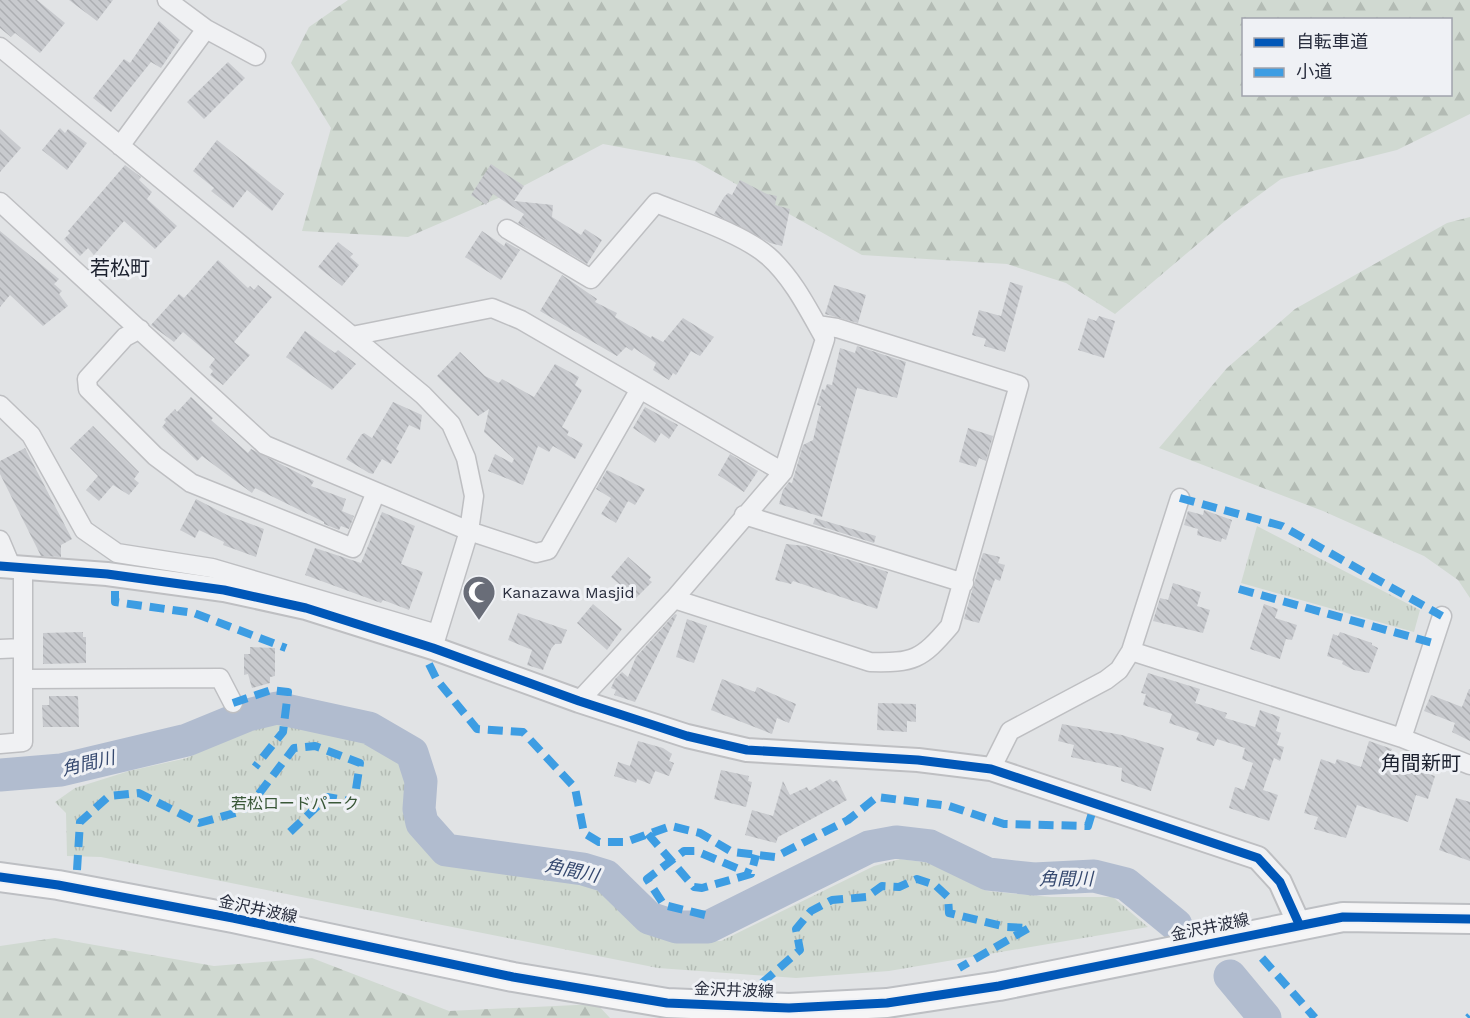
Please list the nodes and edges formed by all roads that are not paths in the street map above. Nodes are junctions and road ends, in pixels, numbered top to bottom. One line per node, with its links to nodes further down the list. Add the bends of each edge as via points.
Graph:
1 (167, 0): 2 (street)
2 (206, 29): 4 (street); 5 (street)
3 (0, 47): 5 (street)
4 (256, 56)
5 (120, 147): 10 (street)
6 (0, 201): 9 (street)
7 (507, 229): 8 (street, via 591,279 656,203 716,226 767,255 786,276)
8 (816, 325): 13 (street, via 825,339); 20 (street, via 837,328 1019,385)
9 (140, 329): 14 (street, via 266,445); 14 (street, via 125,337 87,379 88,389 155,456 191,483 352,548)
10 (352, 336): 11 (street, via 492,308 521,320); 17 (street, via 423,395 451,424 466,458 474,496)
11 (640, 389): 13 (street); 17 (street, via 548,550 536,553)
12 (0, 405): 23 (street, via 31,435 84,530 117,553 212,568)
13 (783, 472): 16 (street)
14 (376, 492): 17 (street)
15 (1180, 498): 26 (street)
16 (744, 515): 20 (street); 21 (street)
17 (469, 531): 23 (street)
18 (0, 540): 19 (street)
19 (11, 567): 23 (street, via 107,574 224,590); 24 (street)
20 (964, 583): 21 (street, via 950,626 929,651 904,663 870,662)
21 (674, 599): 28 (street)
22 (1442, 616): 30 (street)
23 (435, 641): 28 (street)
24 (23, 648): 25 (street); 27 (street)
25 (0, 649)
26 (1131, 651): 30 (street); 33 (street, via 1106,680 1010,731)
27 (23, 679): 29 (street, via 220,678); 31 (street, via 23,742)
28 (579, 701): 33 (street, via 687,736 747,750 918,760)
29 (233, 703)
30 (1402, 738): 32 (street)
31 (0, 744)
32 (1470, 765)
33 (991, 769): 36 (street, via 1258,858 1280,882)
34 (0, 877): 36 (main road, 金沢井波線, via 105,894 513,977 667,1003 789,1008 887,1003 999,986)
35 (1470, 919): 36 (main road, 金沢井波線, via 1343,917)
36 (1299, 924)

